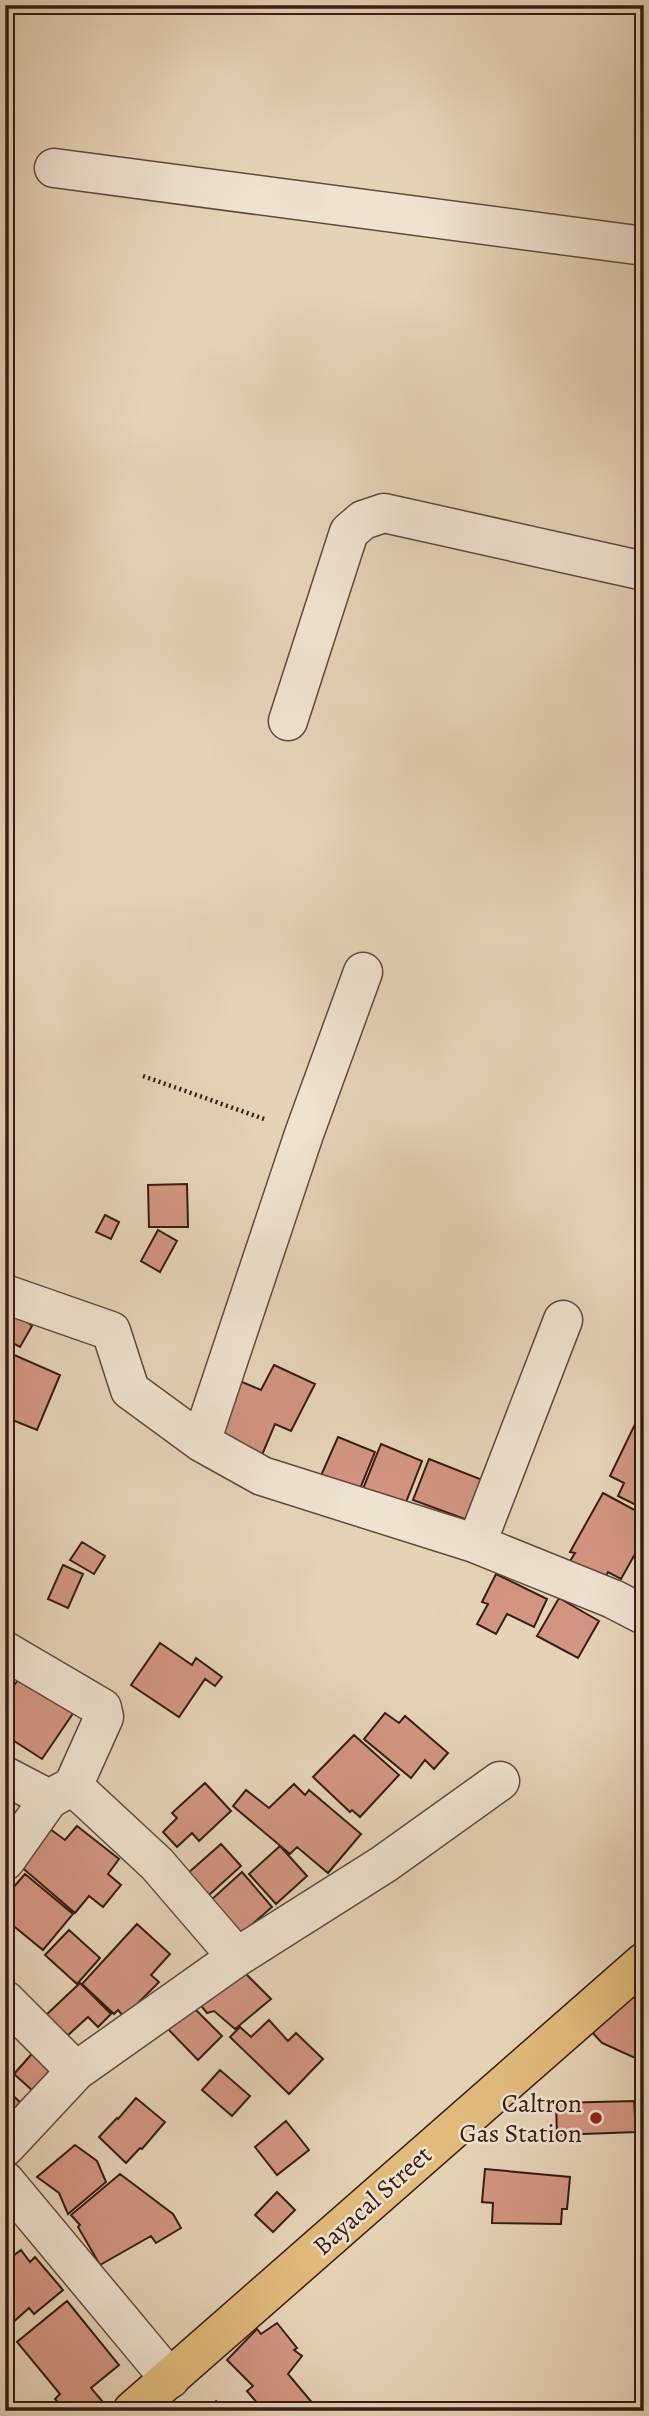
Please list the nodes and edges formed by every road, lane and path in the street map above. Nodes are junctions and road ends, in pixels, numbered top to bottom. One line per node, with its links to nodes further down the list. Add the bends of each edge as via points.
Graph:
1 (54, 168): 2 (street)
2 (644, 246)
3 (644, 571): 4 (street, via 384,513 363,520 349,532)
4 (288, 721)
5 (363, 972): 7 (street)
6 (143, 1076): 7 (path)
7 (304, 1134): 10 (street)
8 (5, 1294): 10 (street, via 111,1331 130,1390)
9 (563, 1320): 11 (street)
10 (201, 1442): 11 (street, via 262,1476)
11 (474, 1543): 12 (street)
12 (644, 1615)
13 (5, 1651): 16 (street, via 102,1707 104,1717)
14 (5, 1776): 16 (street)
15 (500, 1781): 18 (street, via 384,1864)
16 (61, 1793): 17 (street); 18 (street, via 157,1864)
17 (5, 1861)
18 (237, 1957): 21 (street)
19 (644, 1962): 24 (main road, Bayacal Street)
20 (5, 2000): 21 (street)
21 (76, 2071): 22 (street)
22 (5, 2147)
23 (5, 2181): 24 (street)
24 (170, 2379): 25 (main road, Bayacal Street)
25 (132, 2411)

